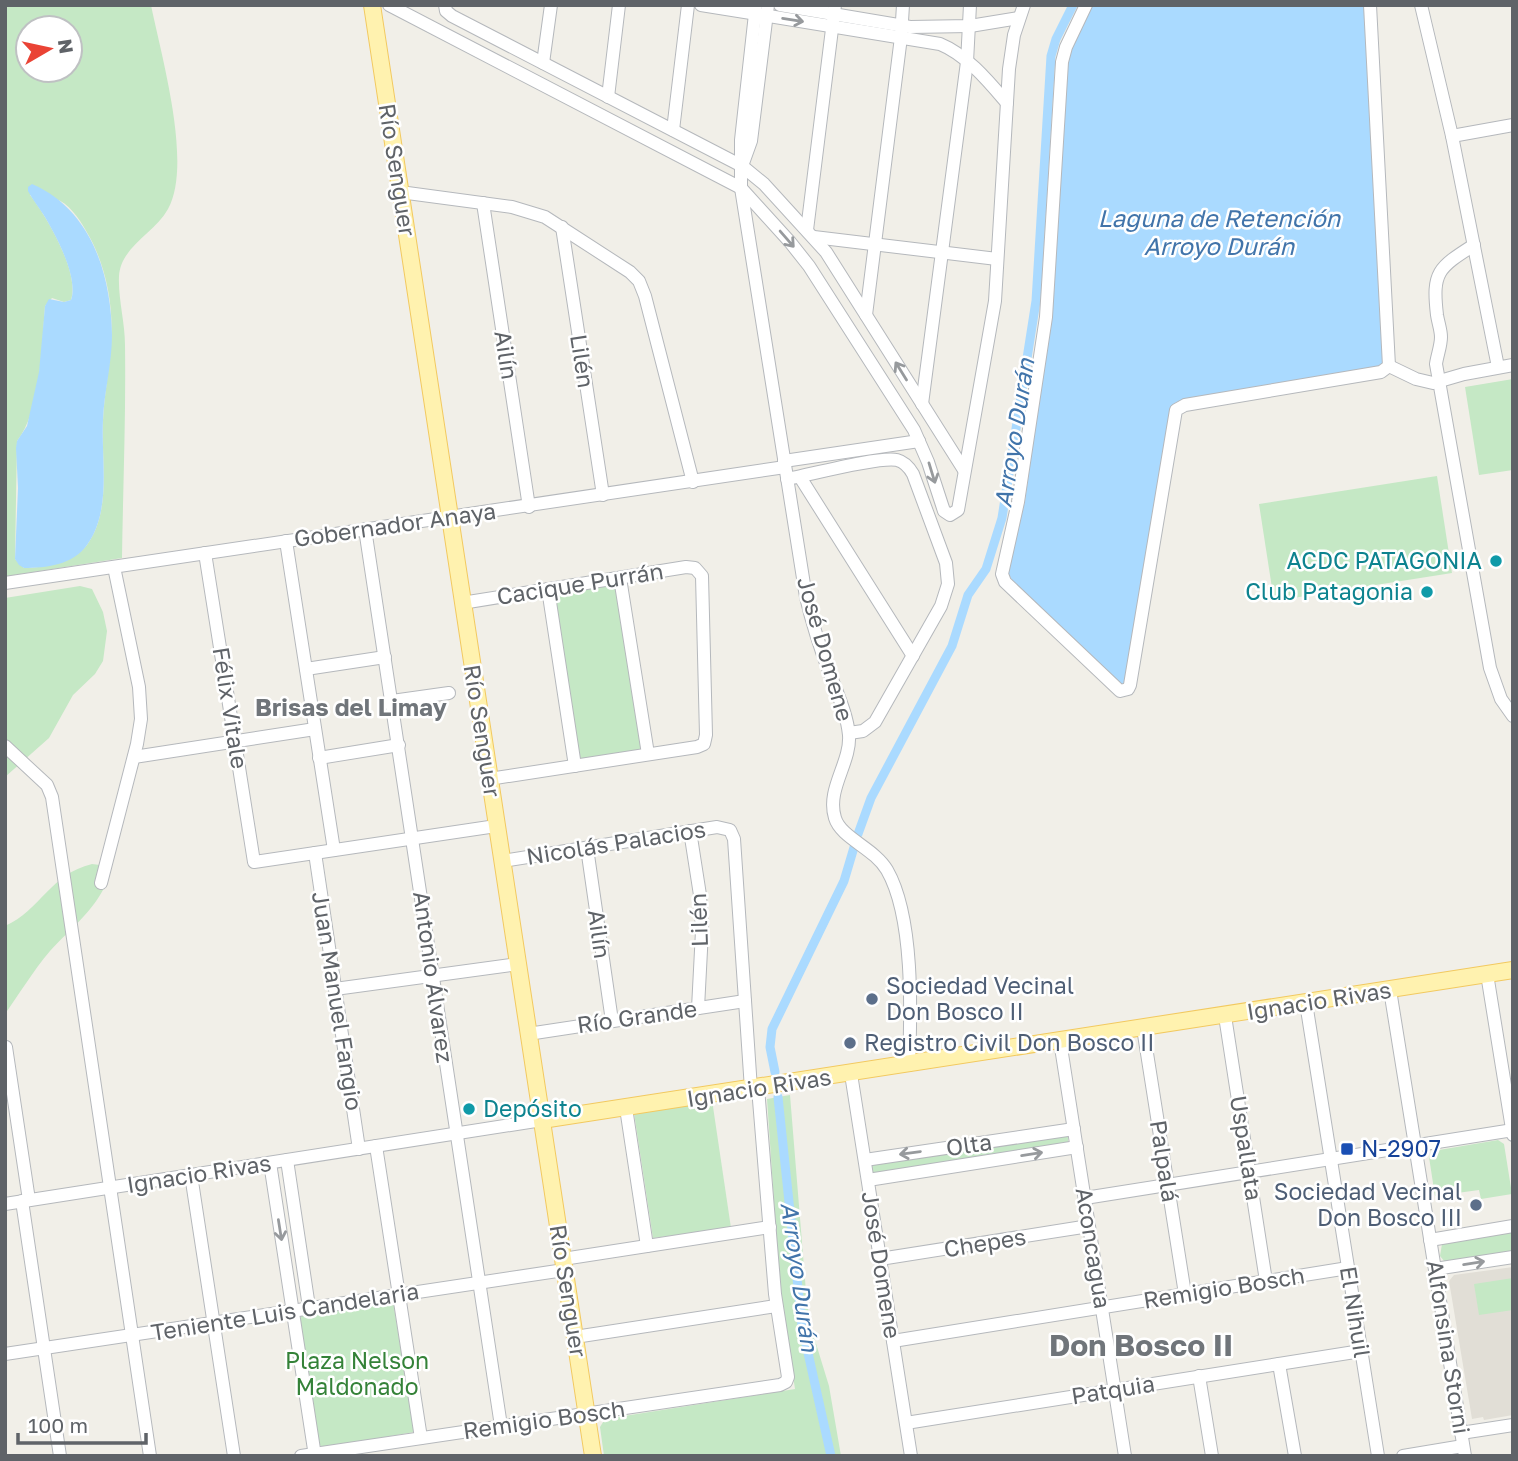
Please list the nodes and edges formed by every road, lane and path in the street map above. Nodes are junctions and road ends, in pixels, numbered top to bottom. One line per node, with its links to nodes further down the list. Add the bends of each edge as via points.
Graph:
1 (372, 5): 28 (main road, Río Senguer)
2 (389, 5): 27 (street)
3 (445, 5): 20 (street, via 453,16)
4 (551, 5): 20 (street)
5 (619, 5): 21 (street)
6 (688, 5): 24 (street)
7 (701, 5): 14 (street)
8 (780, 5): 16 (street)
9 (902, 5): 18 (street)
10 (970, 5): 17 (street)
11 (1086, 5): 38 (street, via 1062,62 1046,317 1003,580 1116,689 1126,690 1176,410 1381,372)
12 (1370, 5): 38 (street)
13 (1421, 5): 25 (street)
14 (762, 10): 16 (street, one-way to 16); 26 (street, José Domene, via 751,141)
15 (1022, 12): 17 (street); 22 (street, via 1011,51)
16 (835, 15): 18 (street); 31 (street)
17 (970, 26): 18 (street); 19 (street)
18 (901, 31): 19 (street, via 953,50); 32 (street)
19 (967, 62): 22 (street); 34 (street)
20 (543, 63): 21 (street)
21 (608, 97): 24 (street)
22 (1007, 103): 35 (street)
23 (1513, 125): 25 (street)
24 (673, 131): 26 (street)
25 (1452, 136): 33 (street)
26 (742, 166): 27 (street, José Domene); 31 (street)
27 (741, 188): 42 (street, one-way to 42, via 809,266); 45 (street, José Domene)
28 (400, 192): 29 (street); 51 (main road, Río Senguer)
29 (483, 203): 30 (street, via 526,210); 50 (street, Ailín)
30 (562, 228): 48 (street, via 639,281); 49 (street, Lilén)
31 (810, 234): 32 (street); 36 (street)
32 (875, 244): 34 (street); 36 (street)
33 (1474, 245): 39 (street); 40 (street, via 1450,261 1436,279)
34 (942, 252): 35 (street); 41 (street)
35 (997, 259): 46 (street, via 990,334)
36 (866, 315): 41 (street, one-way to 36)
37 (1513, 365): 39 (street)
38 (1389, 366): 40 (street, via 1422,381)
39 (1498, 367): 40 (street)
40 (1439, 382): 65 (street, via 1490,668)
41 (920, 400): 42 (street); 46 (street)
42 (900, 408): 43 (street)
43 (919, 440): 44 (street); 45 (street); 46 (street, one-way to 46, via 947,514 958,510)
44 (902, 462): 47 (street, via 885,460); 60 (street, via 913,474 948,573 946,594)
45 (785, 469): 47 (street); 48 (street, Gobernador Anaya); 67 (street, José Domene, via 808,608)
46 (964, 470)
47 (800, 477): 60 (street)
48 (693, 482): 49 (street, Gobernador Anaya)
49 (603, 495): 50 (street, Gobernador Anaya)
50 (529, 507): 51 (street, Gobernador Anaya)
51 (449, 516): 52 (street, Gobernador Anaya); 59 (main road, Río Senguer)
52 (365, 528): 53 (street, Gobernador Anaya); 61 (street, Antonio Álvarez)
53 (286, 541): 54 (street, Gobernador Anaya); 62 (street)
54 (205, 553): 55 (street, Gobernador Anaya); 68 (street, Félix Vitale)
55 (114, 567): 57 (street, Gobernador Anaya); 72 (street, via 141,695 141,728)
56 (620, 578): 58 (street, Cacique Purrán); 71 (street); 71 (street, Cacique Purrán, via 686,567 698,569 702,576 704,744)
57 (5, 583)
58 (548, 589): 59 (street, Cacique Purrán); 74 (street)
59 (462, 603): 75 (main road, Río Senguer)
60 (913, 656): 67 (street, via 875,722 863,731)
61 (385, 657): 62 (street); 64 (street, Antonio Álvarez)
62 (306, 669): 66 (street)
63 (449, 693): 64 (street)
64 (392, 701): 69 (street, Antonio Álvarez)
65 (1513, 716)
66 (315, 729): 68 (street); 73 (street)
67 (849, 733): 99 (street, José Domene, via 833,794 834,815 843,832 881,862 897,897 910,979)
68 (235, 741): 72 (street); 81 (street, Félix Vitale, via 254,862)
69 (399, 745): 73 (street); 78 (street, Antonio Álvarez)
70 (5, 746): 119 (street, via 47,785 52,797)
71 (648, 754): 74 (street)
72 (134, 757): 83 (street)
73 (319, 758): 80 (street)
74 (575, 766): 75 (street)
75 (489, 779): 76 (main road, Río Senguer)
76 (496, 826): 78 (street); 82 (main road, Río Senguer)
77 (690, 831): 79 (street, Nicolás Palacios); 90 (street, Nicolás Palacios, via 722,827 730,830 734,839); 92 (street, Lilén, via 701,912)
78 (413, 839): 80 (street); 87 (street, Antonio Álvarez)
79 (587, 848): 82 (street, Nicolás Palacios); 94 (street, Ailín)
80 (334, 850): 81 (street)
81 (315, 853): 88 (street, Juan Manuel Fangio)
82 (502, 861): 84 (main road, Río Senguer)
83 (102, 883)
84 (517, 964): 87 (street); 96 (main road, Río Senguer)
85 (1513, 970): 86 (main road, Ignacio Rivas)
86 (1487, 974): 89 (main road, Ignacio Rivas); 105 (street)
87 (433, 975): 88 (street); 106 (street, Antonio Álvarez)
88 (335, 989): 110 (street, Juan Manuel Fangio)
89 (1390, 990): 91 (main road, Ignacio Rivas); 108 (street, Alfonsina Storni)
90 (746, 1001): 92 (street, Río Grande); 101 (street)
91 (1306, 1003): 93 (main road, Ignacio Rivas); 111 (street, El Nihuil)
92 (698, 1008): 94 (street, Río Grande)
93 (1225, 1016): 95 (main road, Ignacio Rivas); 115 (street, Uspallata)
94 (612, 1021): 96 (street, Río Grande)
95 (1143, 1028): 97 (main road, Ignacio Rivas); 118 (street, Palpalá)
96 (528, 1034): 103 (main road, Río Senguer)
97 (1060, 1041): 99 (main road, Ignacio Rivas); 104 (street, Aconcagua)
98 (6, 1047): 121 (street)
99 (909, 1065): 100 (main road, Ignacio Rivas)
100 (851, 1074): 101 (main road, Ignacio Rivas); 113 (street, José Domene)
101 (755, 1088): 102 (main road, Ignacio Rivas); 125 (street)
102 (626, 1108): 103 (main road, Ignacio Rivas); 127 (street)
103 (542, 1120): 106 (street, Ignacio Rivas); 130 (main road, Río Senguer)
104 (1074, 1129): 109 (street, Aconcagua); 113 (street, Olta, one-way to 113)
105 (1512, 1132): 108 (street)
106 (456, 1134): 107 (street, Ignacio Rivas); 134 (street, Antonio Álvarez)
107 (376, 1146): 110 (street, Ignacio Rivas); 135 (street)
108 (1415, 1146): 111 (street); 126 (street, Alfonsina Storni)
109 (1077, 1147): 117 (street, Olta, one-way to 109); 120 (street, Aconcagua)
110 (359, 1149): 112 (street, Ignacio Rivas)
111 (1331, 1159): 115 (street); 131 (street, El Nihuil)
112 (287, 1160): 114 (street, Ignacio Rivas); 138 (street)
113 (864, 1160): 117 (street, José Domene)
114 (270, 1163): 116 (street, Ignacio Rivas); 140 (street, one-way to 140)
115 (1250, 1172): 118 (street); 133 (street, Uspallata)
116 (191, 1175): 119 (street, Ignacio Rivas); 141 (street)
117 (868, 1180): 129 (street, José Domene)
118 (1168, 1185): 120 (street); 136 (street, Palpalá)
119 (110, 1187): 121 (street, Ignacio Rivas); 142 (street)
120 (1085, 1198): 123 (street, Aconcagua)
121 (25, 1201): 122 (street, Ignacio Rivas); 145 (street)
122 (5, 1204)
123 (1089, 1226): 129 (street, Chepes); 139 (street, Aconcagua)
124 (1513, 1226): 126 (street)
125 (770, 1227): 127 (street); 137 (street)
126 (1430, 1240): 132 (street, Alfonsina Storni)
127 (647, 1246): 130 (street)
128 (1513, 1257): 132 (street, one-way to 128)
129 (880, 1259): 144 (street, José Domene)
130 (564, 1264): 134 (street, Teniente Luis Candelaria); 143 (main road, Río Senguer)
131 (1348, 1268): 133 (street, Remigio Bosch); 146 (street, El Nihuil)
132 (1435, 1269): 156 (street, Alfonsina Storni)
133 (1266, 1281): 136 (street, Remigio Bosch)
134 (479, 1282): 135 (street, Teniente Luis Candelaria); 154 (street, Antonio Álvarez)
135 (399, 1294): 138 (street, Teniente Luis Candelaria); 155 (street)
136 (1185, 1294): 139 (street, Remigio Bosch)
137 (776, 1306): 143 (street); 151 (street, Remigio Bosch, via 786,1382)
138 (309, 1307): 140 (street, Teniente Luis Candelaria)
139 (1102, 1307): 144 (street, Remigio Bosch); 150 (street, Aconcagua)
140 (293, 1311): 141 (street, Teniente Luis Candelaria); 157 (street)
141 (214, 1323): 142 (street, Teniente Luis Candelaria); 160 (street)
142 (132, 1335): 145 (street, Teniente Luis Candelaria); 159 (street)
143 (575, 1337): 151 (main road, Río Senguer)
144 (893, 1341): 152 (street, José Domene)
145 (44, 1348): 147 (street, Teniente Luis Candelaria); 158 (street)
146 (1362, 1351): 148 (street, Patquia); 167 (street, El Nihuil)
147 (5, 1354)
148 (1279, 1364): 149 (street, Patquia); 166 (street)
149 (1199, 1376): 150 (street, Patquia); 165 (street)
150 (1115, 1390): 152 (street, Patquia); 164 (street, Aconcagua)
151 (586, 1413): 154 (street, Remigio Bosch); 162 (main road, Río Senguer)
152 (906, 1423): 163 (street, José Domene)
153 (1513, 1425): 156 (street)
154 (501, 1426): 155 (street, Remigio Bosch)
155 (421, 1438): 157 (street, Remigio Bosch)
156 (1463, 1445): 168 (street)
157 (315, 1455): 161 (street, Remigio Bosch)
158 (60, 1456)
159 (150, 1456)
160 (234, 1456)
161 (301, 1456)
162 (593, 1456)
163 (911, 1456)
164 (1125, 1456)
165 (1212, 1456)
166 (1294, 1456)
167 (1378, 1456)
168 (1404, 1456)

